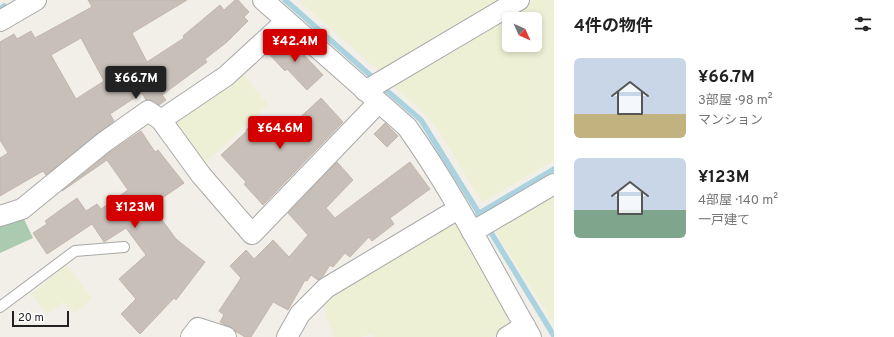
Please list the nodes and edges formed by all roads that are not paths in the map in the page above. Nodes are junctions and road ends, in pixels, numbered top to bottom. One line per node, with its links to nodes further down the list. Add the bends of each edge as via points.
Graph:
1 (36, 0): 4 (street)
2 (263, 0): 5 (street)
3 (519, 0): 6 (street)
4 (0, 21)
5 (286, 21): 6 (street); 7 (street, via 226,76)
6 (372, 97): 7 (street, via 252,234 201,175); 9 (street, via 407,127)
7 (161, 120): 10 (street, via 148,111 103,143 22,209)
8 (554, 184): 11 (street)
9 (458, 209): 11 (street); 17 (street, via 326,288 300,314)
10 (0, 216)
11 (472, 232): 14 (street)
12 (124, 247): 13 (lane, via 75,251)
13 (0, 307)
14 (528, 331): 18 (street)
15 (191, 337): 16 (street, via 198,328)
16 (226, 337)
17 (287, 337)
18 (507, 337)

